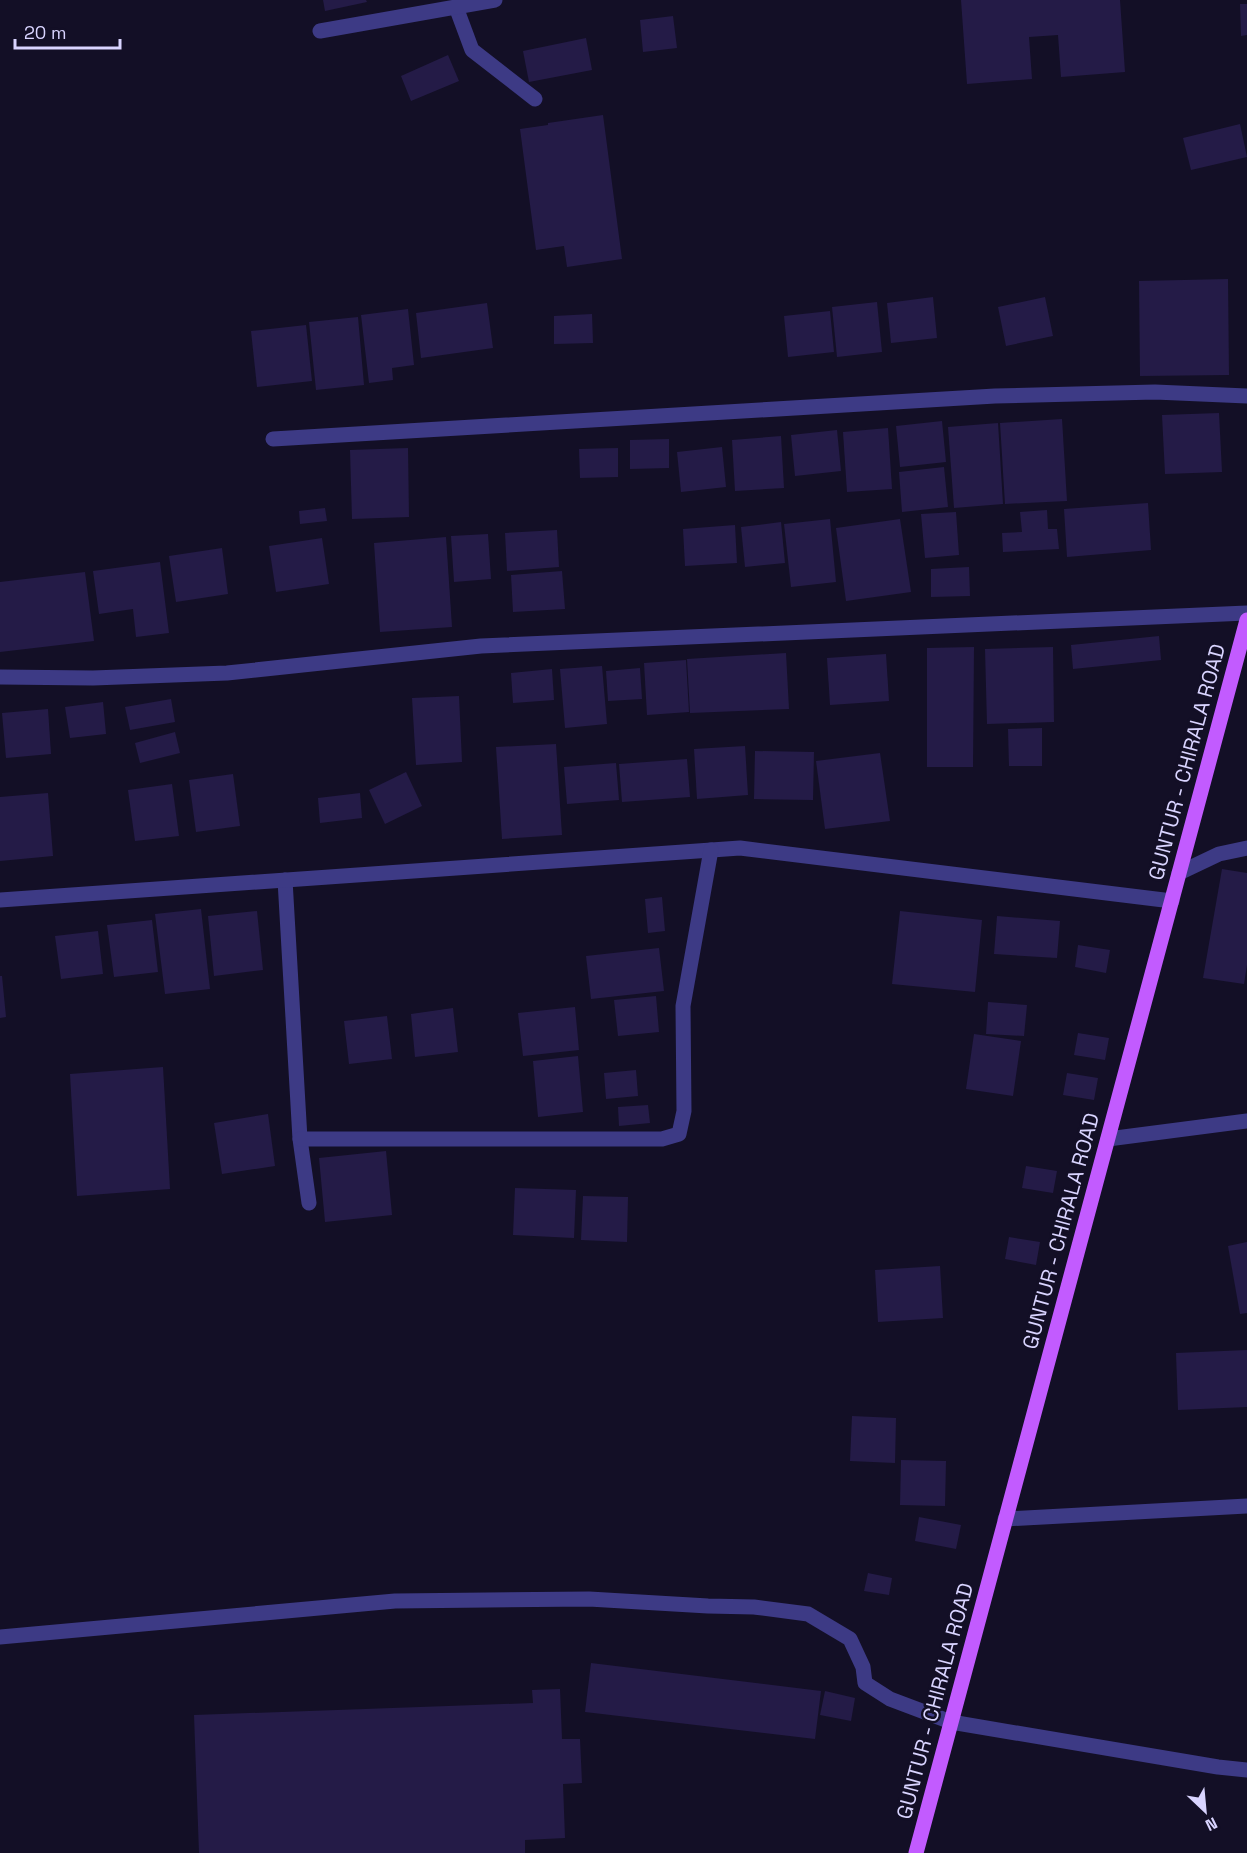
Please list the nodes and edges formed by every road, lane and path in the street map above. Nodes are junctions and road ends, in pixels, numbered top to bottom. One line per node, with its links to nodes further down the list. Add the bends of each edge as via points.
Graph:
1 (495, 0): 2 (street)
2 (456, 7): 3 (street); 4 (street, via 472,50)
3 (320, 31)
4 (534, 99)
5 (1247, 396): 6 (street, via 1155,392 995,396)
6 (273, 439)
7 (1247, 613): 9 (street, via 481,646 227,673)
8 (1247, 621): 12 (main road, GUNTUR - CHIRALA ROAD)
9 (0, 677)
10 (1247, 848): 12 (street, via 1219,854)
11 (711, 850): 13 (street); 15 (street, via 740,848); 17 (street, via 683,1006 684,1111 679,1134 662,1139)
12 (1179, 873): 15 (main road, GUNTUR - CHIRALA ROAD)
13 (285, 880): 14 (street); 17 (street)
14 (0, 900)
15 (1172, 901): 18 (main road, GUNTUR - CHIRALA ROAD)
16 (1247, 1121): 18 (street)
17 (300, 1139): 19 (street)
18 (1107, 1139): 21 (main road, GUNTUR - CHIRALA ROAD)
19 (309, 1203)
20 (1247, 1506): 21 (street)
21 (1005, 1519): 23 (main road, GUNTUR - CHIRALA ROAD)
22 (0, 1637): 23 (street, via 395,1601 589,1599 754,1607 808,1614 849,1639 863,1667 865,1683 890,1699)
23 (951, 1722): 24 (street); 25 (main road, GUNTUR - CHIRALA ROAD)
24 (1247, 1770)
25 (916, 1853)

